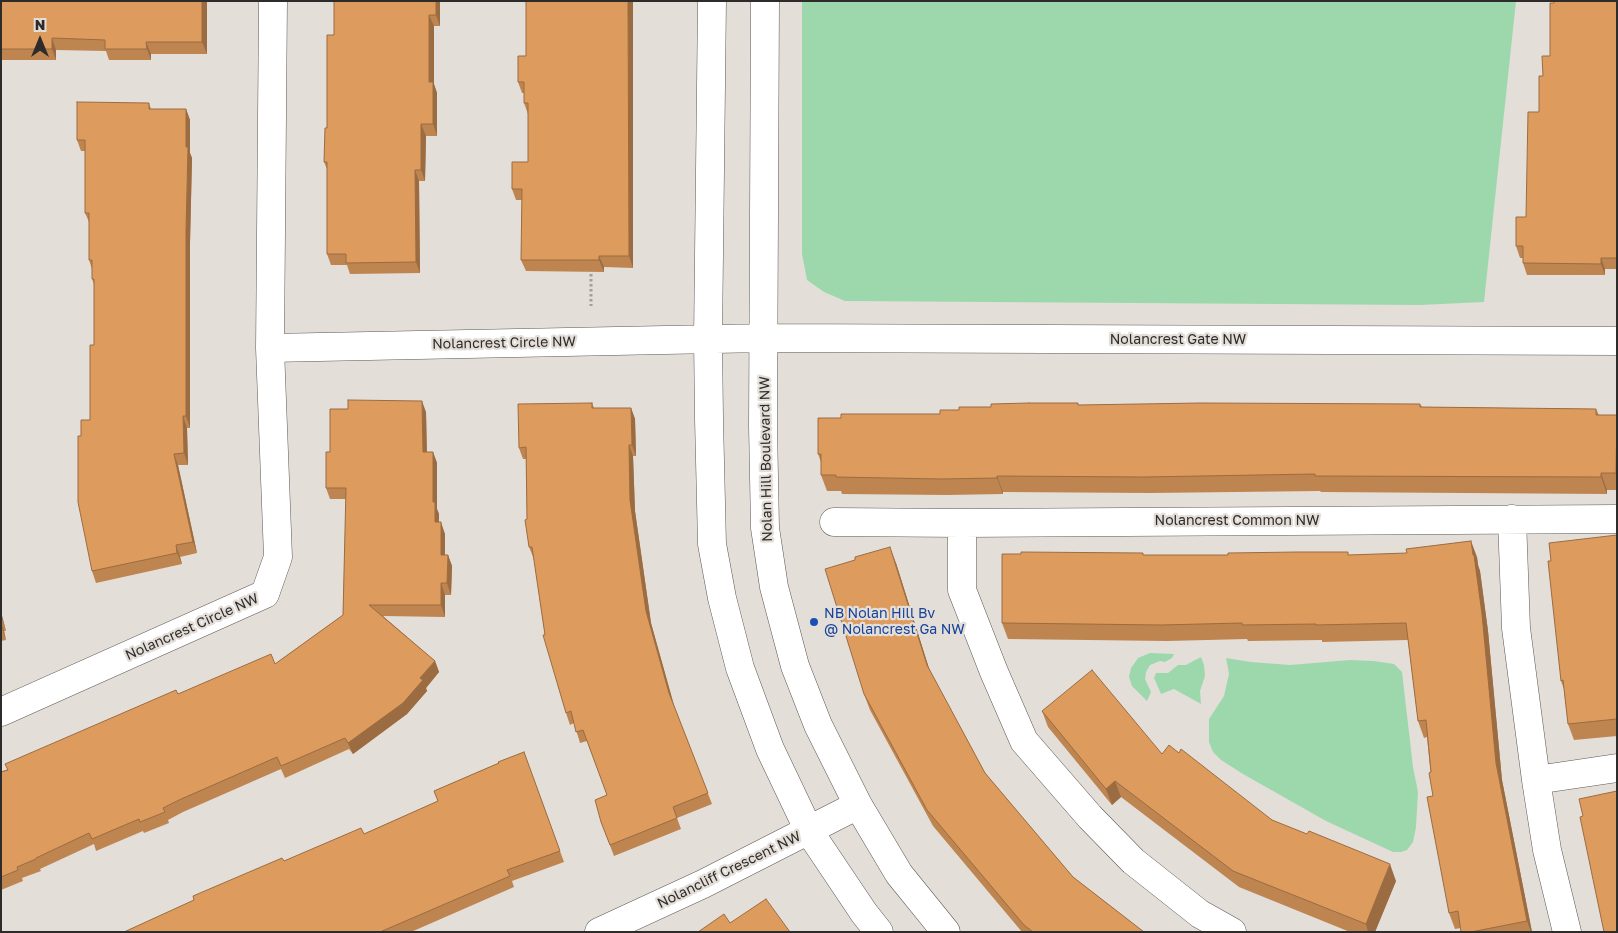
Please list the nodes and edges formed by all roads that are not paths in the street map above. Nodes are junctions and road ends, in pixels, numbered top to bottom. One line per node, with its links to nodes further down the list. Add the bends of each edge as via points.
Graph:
1 (273, 1): 7 (street, Nolancrest Circle NW)
2 (712, 1): 5 (street)
3 (765, 1): 4 (street, Nolan Hill Boulevard NW)
4 (751, 338): 5 (street, Nolancrest Circle NW); 6 (street, Nolancrest Gate NW); 15 (street, Nolan Hill Boulevard NW, via 763,426 765,528 774,588 796,666 818,725)
5 (708, 339): 7 (street, Nolancrest Circle NW); 16 (street, via 712,544 722,598 740,668 770,749)
6 (1617, 341)
7 (270, 348): 12 (street, Nolancrest Circle NW, via 278,558 264,594)
8 (1512, 520): 9 (street, Nolancrest Common NW); 11 (street, Nolancrest Common NW); 14 (street, via 1516,628)
9 (1617, 520)
10 (834, 522): 11 (street, Nolancrest Common NW)
11 (962, 523): 17 (street, via 962,590 1024,741 1133,861)
12 (1, 712)
13 (1617, 768): 14 (street)
14 (1536, 780): 21 (street, via 1547,850)
15 (858, 805): 16 (street, Nolancliff Crescent NW); 20 (street, Nolan Hill Boulevard NW, via 899,874)
16 (808, 831): 18 (street, Nolancliff Crescent NW); 19 (street)
17 (1224, 930)
18 (599, 932)
19 (879, 932)
20 (946, 932)
21 (1567, 932)

